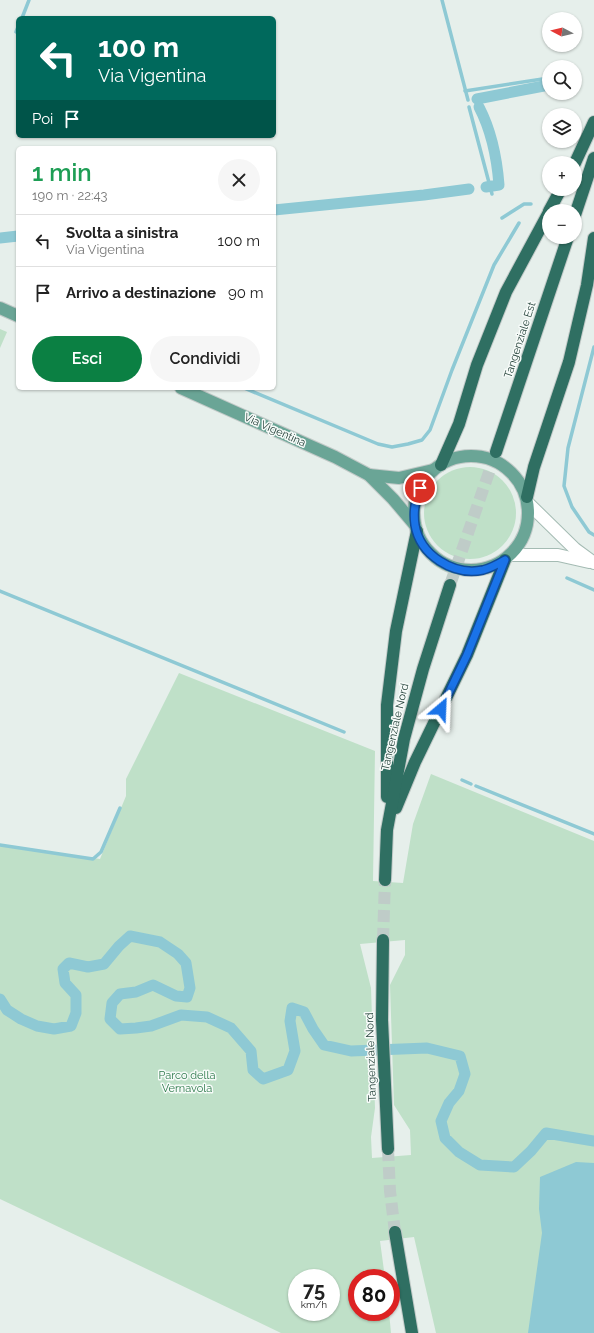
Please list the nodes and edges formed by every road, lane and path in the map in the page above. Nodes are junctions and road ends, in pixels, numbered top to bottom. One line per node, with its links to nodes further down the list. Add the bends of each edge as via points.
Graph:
1 (594, 122): 2 (highway)
2 (577, 156)
3 (594, 158): 4 (highway)
4 (579, 204)
5 (542, 224): 12 (highway, via 506,292 477,366 459,424)
6 (594, 238): 14 (highway, via 587,285 570,362 534,467)
7 (566, 244): 11 (highway, Tangenziale Est)
8 (0, 308): 9 (main road)
9 (16, 315)
10 (184, 390): 13 (main road, Via Vigentina, via 335,457)
11 (496, 452)
12 (437, 467): 13 (main road, Via Vigentina, via 399,478); 14 (main road, Via Vigentina, via 464,456 480,456 498,462 511,472 521,485); 15 (main road, Via Vigentina, via 426,479 416,498)
13 (369, 475): 15 (main road, Via Vigentina, via 393,499)
14 (527, 500): 16 (main road, Via Vigentina, via 529,517 526,531 520,544); 17 (street, Via Vigentina, via 575,549)
15 (416, 528): 16 (main road, Via Vigentina, via 428,551 438,561 451,568 481,570 491,568); 19 (highway, via 396,631 387,705)
16 (508, 558): 17 (street, Via Vigentina, via 558,555); 19 (highway, via 467,655 415,762)
17 (594, 563)
18 (450, 585): 19 (highway, Tangenziale Nord, via 404,739)
19 (387, 830): 20 (highway, Tangenziale Nord)
20 (385, 880)
21 (383, 940): 22 (highway, Tangenziale Nord, via 382,1020)
22 (388, 1149)
23 (395, 1232): 24 (highway)
24 (412, 1333)

